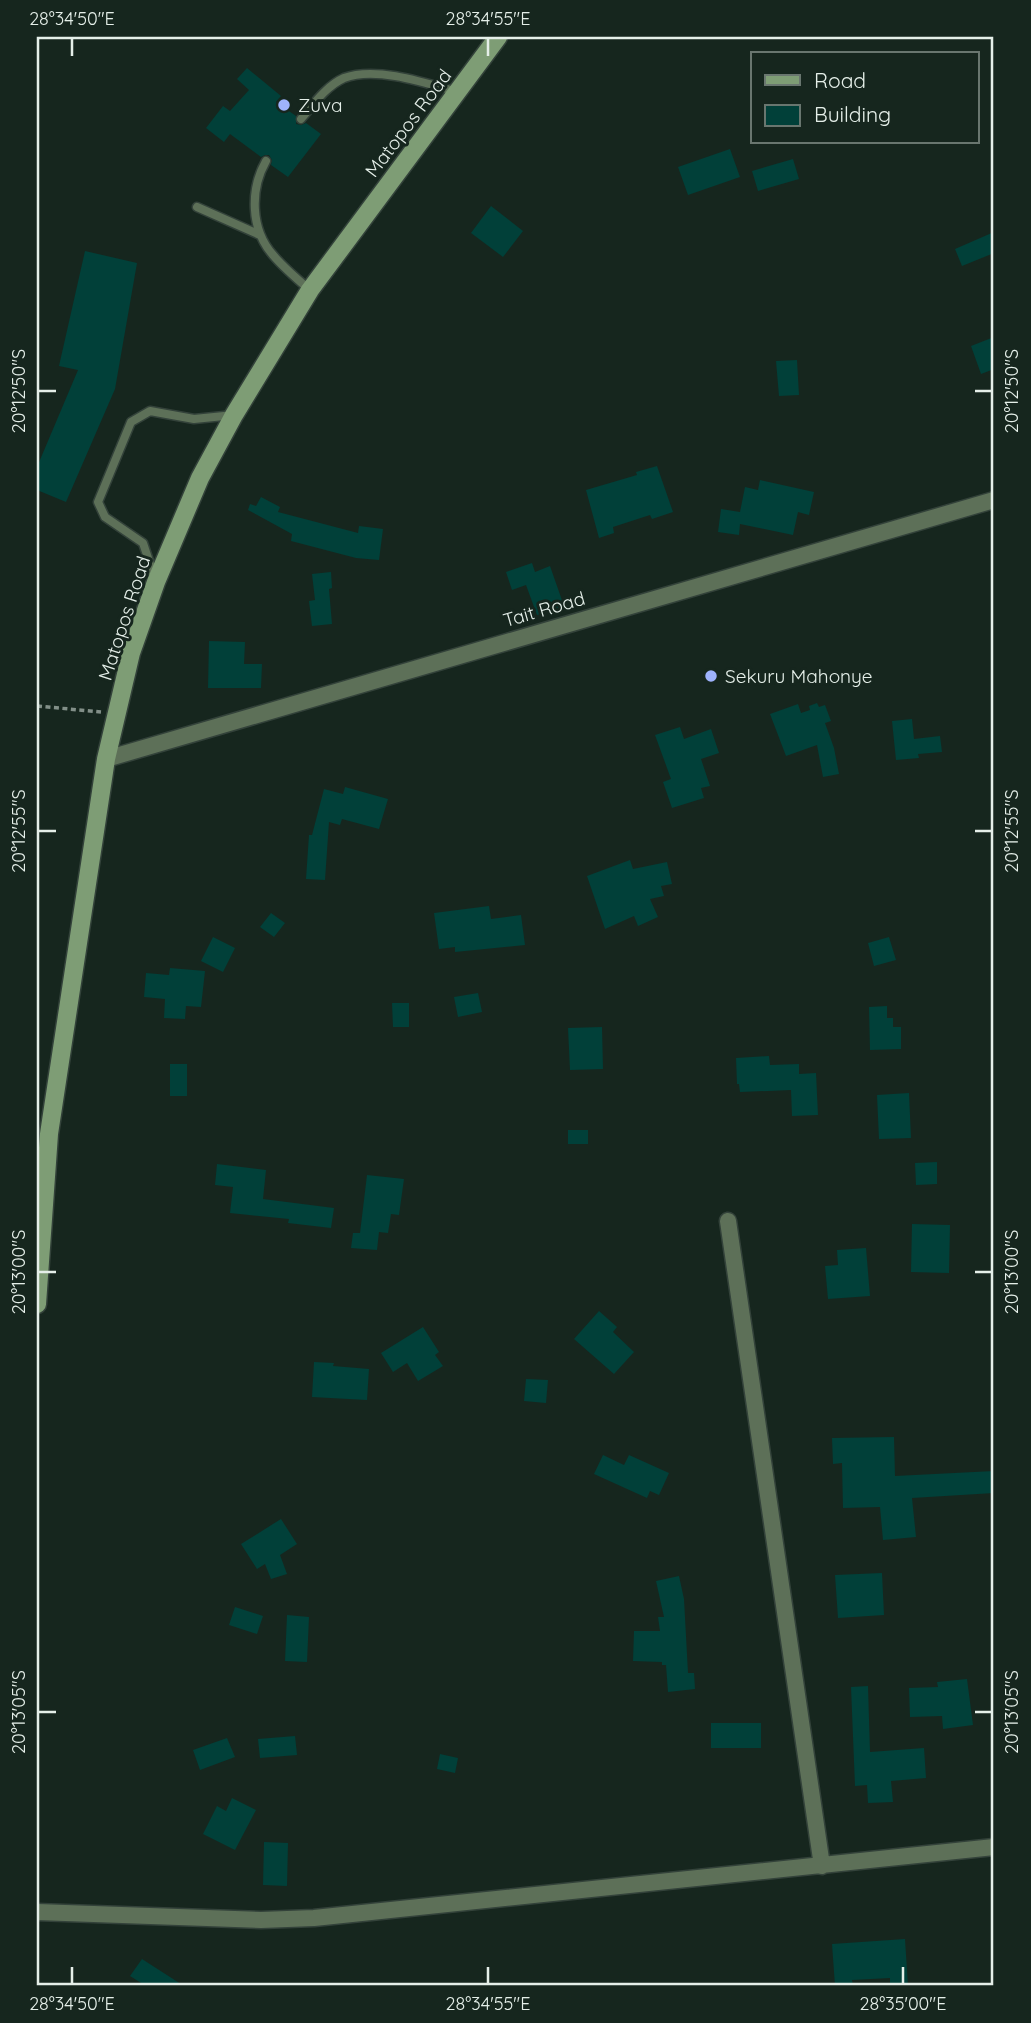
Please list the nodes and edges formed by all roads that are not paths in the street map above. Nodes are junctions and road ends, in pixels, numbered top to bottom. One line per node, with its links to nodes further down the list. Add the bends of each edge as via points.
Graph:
1 (498, 37): 2 (main road, Matopos Road)
2 (458, 92): 3 (lane, via 411,80 361,75 343,79 322,94); 7 (main road, Matopos Road)
3 (301, 119)
4 (266, 161): 6 (lane, via 254,205)
5 (197, 207): 6 (lane)
6 (260, 235): 7 (lane, via 271,253)
7 (310, 289): 8 (main road, Matopos Road)
8 (234, 415): 10 (main road, Matopos Road, via 200,478); 10 (lane, via 194,419 150,411 131,422 98,502 105,517 143,543)
9 (994, 500): 11 (street, Tait Road)
10 (156, 582): 11 (main road, Matopos Road, via 131,653)
11 (106, 759): 12 (main road, Matopos Road)
12 (43, 1136): 14 (main road, Matopos Road)
13 (728, 1221): 16 (street)
14 (37, 1304)
15 (994, 1847): 16 (street)
16 (822, 1866): 17 (street, via 314,1918)
17 (37, 1912)

